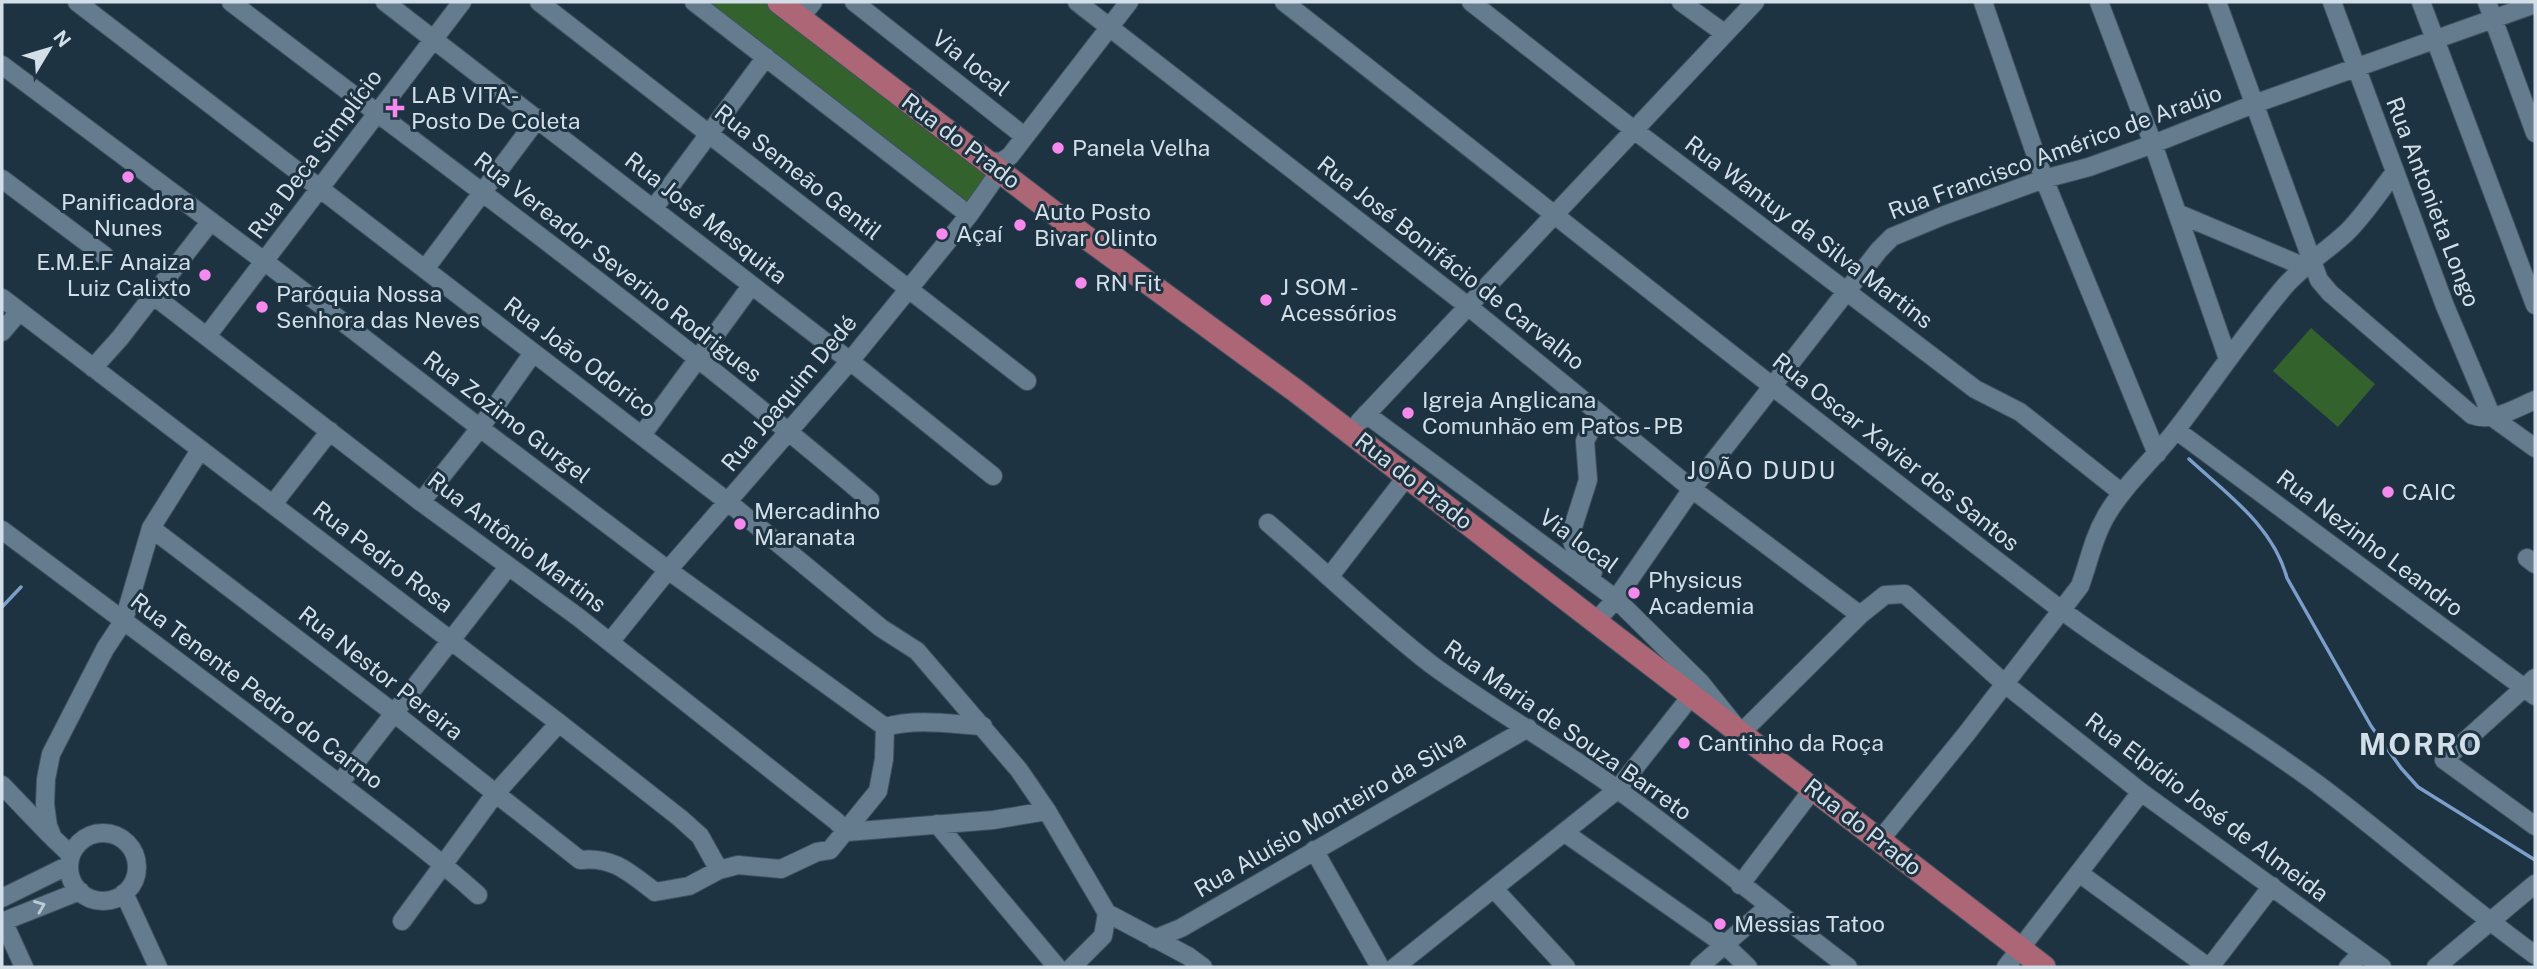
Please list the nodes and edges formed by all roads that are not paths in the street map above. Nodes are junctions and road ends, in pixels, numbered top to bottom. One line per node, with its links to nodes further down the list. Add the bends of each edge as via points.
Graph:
1 (77, 2): 42 (street, Rua João Odorico)
2 (231, 2): 31 (street, Rua Vereador Severino Rodrigues)
3 (385, 2): 25 (street, Rua José Mesquita)
4 (462, 2): 25 (street, Rua Deca Simplício)
5 (539, 2): 34 (street, Rua Semeão Gentil)
6 (694, 2): 27 (street)
7 (779, 2): 21 (main road, Rua do Prado)
8 (854, 2): 36 (street, Via local)
9 (1077, 2): 23 (street, Rua José Bonifácio de Carvalho)
10 (1129, 2): 23 (street, Rua Joaquim Dedé)
11 (1284, 2): 46 (street, Rua Oscar Xavier dos Santos)
12 (1471, 2): 33 (street, Rua Wantuy da Silva Martins)
13 (1681, 2): 24 (street)
14 (1755, 2): 24 (street)
15 (1983, 2): 41 (street)
16 (2099, 2): 37 (street)
17 (2217, 2): 30 (street)
18 (2332, 2): 29 (street, Rua Antonieta Longo)
19 (2421, 2): 26 (street)
20 (2535, 4): 22 (street, Rua Francisco Américo de Araújo)
21 (806, 10): 38 (main road, Rua do Prado)
22 (2490, 10): 26 (street, Rua Francisco Américo de Araújo); 35 (street)
23 (1110, 27): 36 (street, Rua Joaquim Dedé); 59 (street, Rua José Bonifácio de Carvalho)
24 (1724, 33): 33 (street)
25 (433, 38): 31 (street, Rua Deca Simplício); 32 (street, Rua José Mesquita)
26 (2435, 38): 29 (street, Rua Francisco Américo de Araújo); 58 (street)
27 (766, 57): 34 (street); 47 (street)
28 (2, 65): 48 (street, Rua Zozimo Gurgel)
29 (2356, 66): 30 (street, Rua Francisco Américo de Araújo); 39 (street, Rua Antonieta Longo)
30 (2254, 104): 37 (street, Rua Francisco Américo de Araújo); 51 (street)
31 (376, 113): 42 (street, Rua Deca Simplício); 43 (street, Rua Vereador Severino Rodrigues)
32 (538, 118): 43 (street); 44 (street, Rua José Mesquita)
33 (1634, 130): 46 (street); 55 (street, Rua Wantuy da Silva Martins)
34 (707, 133): 44 (street); 54 (street, Rua Semeão Gentil)
35 (2535, 133)
36 (1024, 136): 38 (street, Rua Joaquim Dedé)
37 (2153, 144): 41 (street, Rua Francisco Américo de Araújo); 45 (street)
38 (1003, 167): 47 (street, Rua Joaquim Dedé); 78 (main road, Rua do Prado)
39 (2395, 172): 51 (street, via 2345,233); 73 (street, Rua Antonieta Longo)
40 (2, 179): 49 (street)
41 (2045, 179): 55 (street, Rua Francisco Américo de Araújo, via 1892,237); 82 (street)
42 (321, 187): 50 (street, Rua Deca Simplício); 52 (street, Rua João Odorico)
43 (482, 192): 52 (street); 64 (street, Rua Vereador Severino Rodrigues)
44 (654, 208): 53 (street, Rua José Mesquita)
45 (2177, 213): 51 (street); 65 (street)
46 (1556, 214): 59 (street); 69 (street, Rua Oscar Xavier dos Santos)
47 (969, 215): 54 (street, Rua Joaquim Dedé)
48 (211, 221): 50 (street, Rua Zozimo Gurgel); 56 (street)
49 (105, 256)
50 (264, 261): 62 (street, Rua Deca Simplício); 74 (street, Rua Zozimo Gurgel)
51 (2308, 264): 65 (street); 73 (street, via 2330,293 2472,415)
52 (425, 269): 63 (street, Rua João Odorico)
53 (751, 286): 64 (street); 66 (street, Rua José Mesquita)
54 (908, 288): 66 (street, Rua Joaquim Dedé); 68 (street, Rua Semeão Gentil)
55 (1848, 292): 69 (street, Rua Francisco Américo de Araújo); 86 (street, Rua Wantuy da Silva Martins, via 1975,389 2020,412)
56 (154, 296): 62 (street, Rua Antônio Martins); 67 (street)
57 (2, 298): 60 (street, Rua Pedro Rosa)
58 (2535, 305)
59 (1469, 307): 71 (street); 72 (street, Rua José Bonifácio de Carvalho)
60 (19, 312): 61 (street); 67 (street, Rua Pedro Rosa)
61 (2, 332)
62 (207, 336): 76 (street, Rua Antônio Martins)
63 (533, 353): 74 (street); 79 (street, Rua João Odorico)
64 (696, 359): 77 (street, Rua Vereador Severino Rodrigues); 79 (street)
65 (2228, 359): 75 (street)
66 (850, 361): 77 (street, Rua Joaquim Dedé); 83 (street, Rua José Mesquita)
67 (93, 368): 81 (street, Rua Pedro Rosa)
68 (1027, 381)
69 (1771, 387): 85 (street, Rua Francisco Américo de Araújo); 98 (street, Rua Oscar Xavier dos Santos)
70 (2535, 400): 73 (street)
71 (1366, 414): 78 (street); 97 (street, Via local)
72 (1599, 414): 85 (street, Rua José Bonifácio de Carvalho); 97 (street, via 1585,441 1588,480 1572,541 1577,555)
73 (2492, 417): 80 (street)
74 (480, 429): 88 (street); 95 (street, Rua Zozimo Gurgel)
75 (2176, 430): 82 (street); 105 (street, Rua Nezinho Leandro)
76 (330, 431): 88 (street, Rua Antônio Martins); 90 (street)
77 (789, 431): 87 (street, Rua Vereador Severino Rodrigues); 89 (street, Rua Joaquim Dedé)
78 (1350, 433): 84 (main road, Rua do Prado)
79 (642, 435): 89 (street, Rua João Odorico)
80 (2535, 449)
81 (200, 450): 90 (street, Rua Pedro Rosa); 92 (street)
82 (2157, 454): 86 (street)
83 (993, 476)
84 (1407, 476): 96 (street); 101 (main road, Rua do Prado)
85 (1692, 489): 97 (street, Rua Francisco Américo de Araújo); 99 (street, Rua José Bonifácio de Carvalho)
86 (2122, 493): 98 (street, via 2094,540 2080,586)
87 (870, 500)
88 (421, 502): 94 (street, Rua Antônio Martins)
89 (728, 502): 95 (street, Rua Joaquim Dedé); 109 (street, Rua João Odorico, via 881,628 917,650)
90 (273, 503): 102 (street, Rua Pedro Rosa)
91 (1268, 523): 96 (street, Rua Maria de Souza Barreto)
92 (151, 528): 100 (street); 107 (street, Rua Nestor Pereira)
93 (2, 530): 100 (street, Rua Tenente Pedro do Carmo)
94 (508, 567): 102 (street); 103 (street, Rua Antônio Martins)
95 (668, 570): 103 (street, Rua Joaquim Dedé); 110 (street, Rua Zozimo Gurgel)
96 (1330, 576): 111 (street, Rua Maria de Souza Barreto, via 1431,664)
97 (1616, 599): 101 (street, Rua Francisco Américo de Araújo); 112 (street, Via local, via 1700,682)
98 (2062, 610): 104 (street); 143 (street, Rua Oscar Xavier dos Santos, via 2323,788)
99 (1860, 615): 104 (street, Rua Elpídio José de Almeida, via 1885,595 1905,594); 112 (street, Rua Elpídio José de Almeida)
100 (124, 620): 113 (street, Rua Tenente Pedro do Carmo); 124 (street, via 51,754 45,804)
101 (1596, 621): 106 (main road, Rua do Prado)
102 (452, 641): 107 (street); 108 (street, Rua Pedro Rosa)
103 (610, 642): 122 (street, Rua Antônio Martins)
104 (2005, 684): 117 (street, Rua Elpídio José de Almeida); 125 (street)
105 (2532, 687): 121 (street, via 2444,760)
106 (1692, 695): 112 (main road, Rua do Prado); 116 (street)
107 (394, 713): 113 (street); 118 (street, Rua Nestor Pereira)
108 (559, 723): 118 (street); 129 (street, Rua Pedro Rosa, via 700,836)
109 (983, 726): 110 (street, via 931,723); 119 (street, Rua João Odorico)
110 (885, 727): 122 (street, via 878,791)
111 (1528, 728): 116 (street, Rua Maria de Souza Barreto); 126 (street, Rua Aluísio Monteiro da Silva)
112 (1741, 733): 115 (main road, Rua do Prado)
113 (339, 784): 128 (street, Rua Tenente Pedro do Carmo)
114 (2, 785): 124 (street)
115 (1814, 789): 125 (main road, Rua do Prado); 132 (street)
116 (1618, 790): 123 (street); 132 (street, Rua Maria de Souza Barreto)
117 (2141, 792): 130 (street); 133 (street, Rua Elpídio José de Almeida)
118 (495, 793): 128 (street); 129 (street, Rua Nestor Pereira, via 580,860 607,861 655,892 689,886)
119 (1047, 811): 120 (street); 140 (street, Rua João Odorico)
120 (937, 824): 122 (street); 151 (street)
121 (2535, 825)
122 (847, 832): 129 (street, via 830,850 780,869 738,865)
123 (1565, 833): 134 (street); 145 (street)
124 (53, 838): 127 (street)
125 (1880, 839): 148 (main road, Rua do Prado)
126 (1314, 850): 144 (street, Rua Aluísio Monteiro da Silva, via 1181,928); 154 (street)
127 (70, 860): 135 (street, via 74,884); 136 (street, via 90,835 118,836 132,849 137,868); 138 (street)
128 (444, 864): 137 (street, Rua Tenente Pedro do Carmo); 141 (street)
129 (719, 870)
130 (2079, 873): 148 (street); 161 (street)
131 (2535, 884): 143 (street)
132 (1740, 885): 139 (street, Rua Maria de Souza Barreto)
133 (2272, 886): 146 (street, Rua Elpídio José de Almeida); 161 (street)
134 (1495, 890): 155 (street); 156 (street)
135 (80, 891): 136 (street, via 107,901); 142 (street, one-way to 135)
136 (124, 893): 150 (street)
137 (478, 895)
138 (2, 898)
139 (1769, 906): 145 (street); 159 (street, Rua Maria de Souza Barreto)
140 (1107, 913): 144 (street); 152 (street, via 1103,936)
141 (402, 921)
142 (2, 922): 149 (street)
143 (2491, 922): 147 (street, Rua Oscar Xavier dos Santos); 164 (street)
144 (1154, 939): 153 (street)
145 (1725, 945): 157 (street); 158 (street)
146 (2362, 953): 162 (street); 163 (street, Rua Elpídio José de Almeida)
147 (2535, 955)
148 (2013, 958): 160 (main road, Rua do Prado)
149 (24, 967)
150 (158, 967)
151 (1057, 967)
152 (1072, 967)
153 (1203, 967)
154 (1380, 967)
155 (1395, 967)
156 (1566, 967)
157 (1699, 967)
158 (1748, 967)
159 (1848, 967)
160 (2044, 967)
161 (2209, 967)
162 (2348, 967)
163 (2382, 967)
164 (2436, 967)

